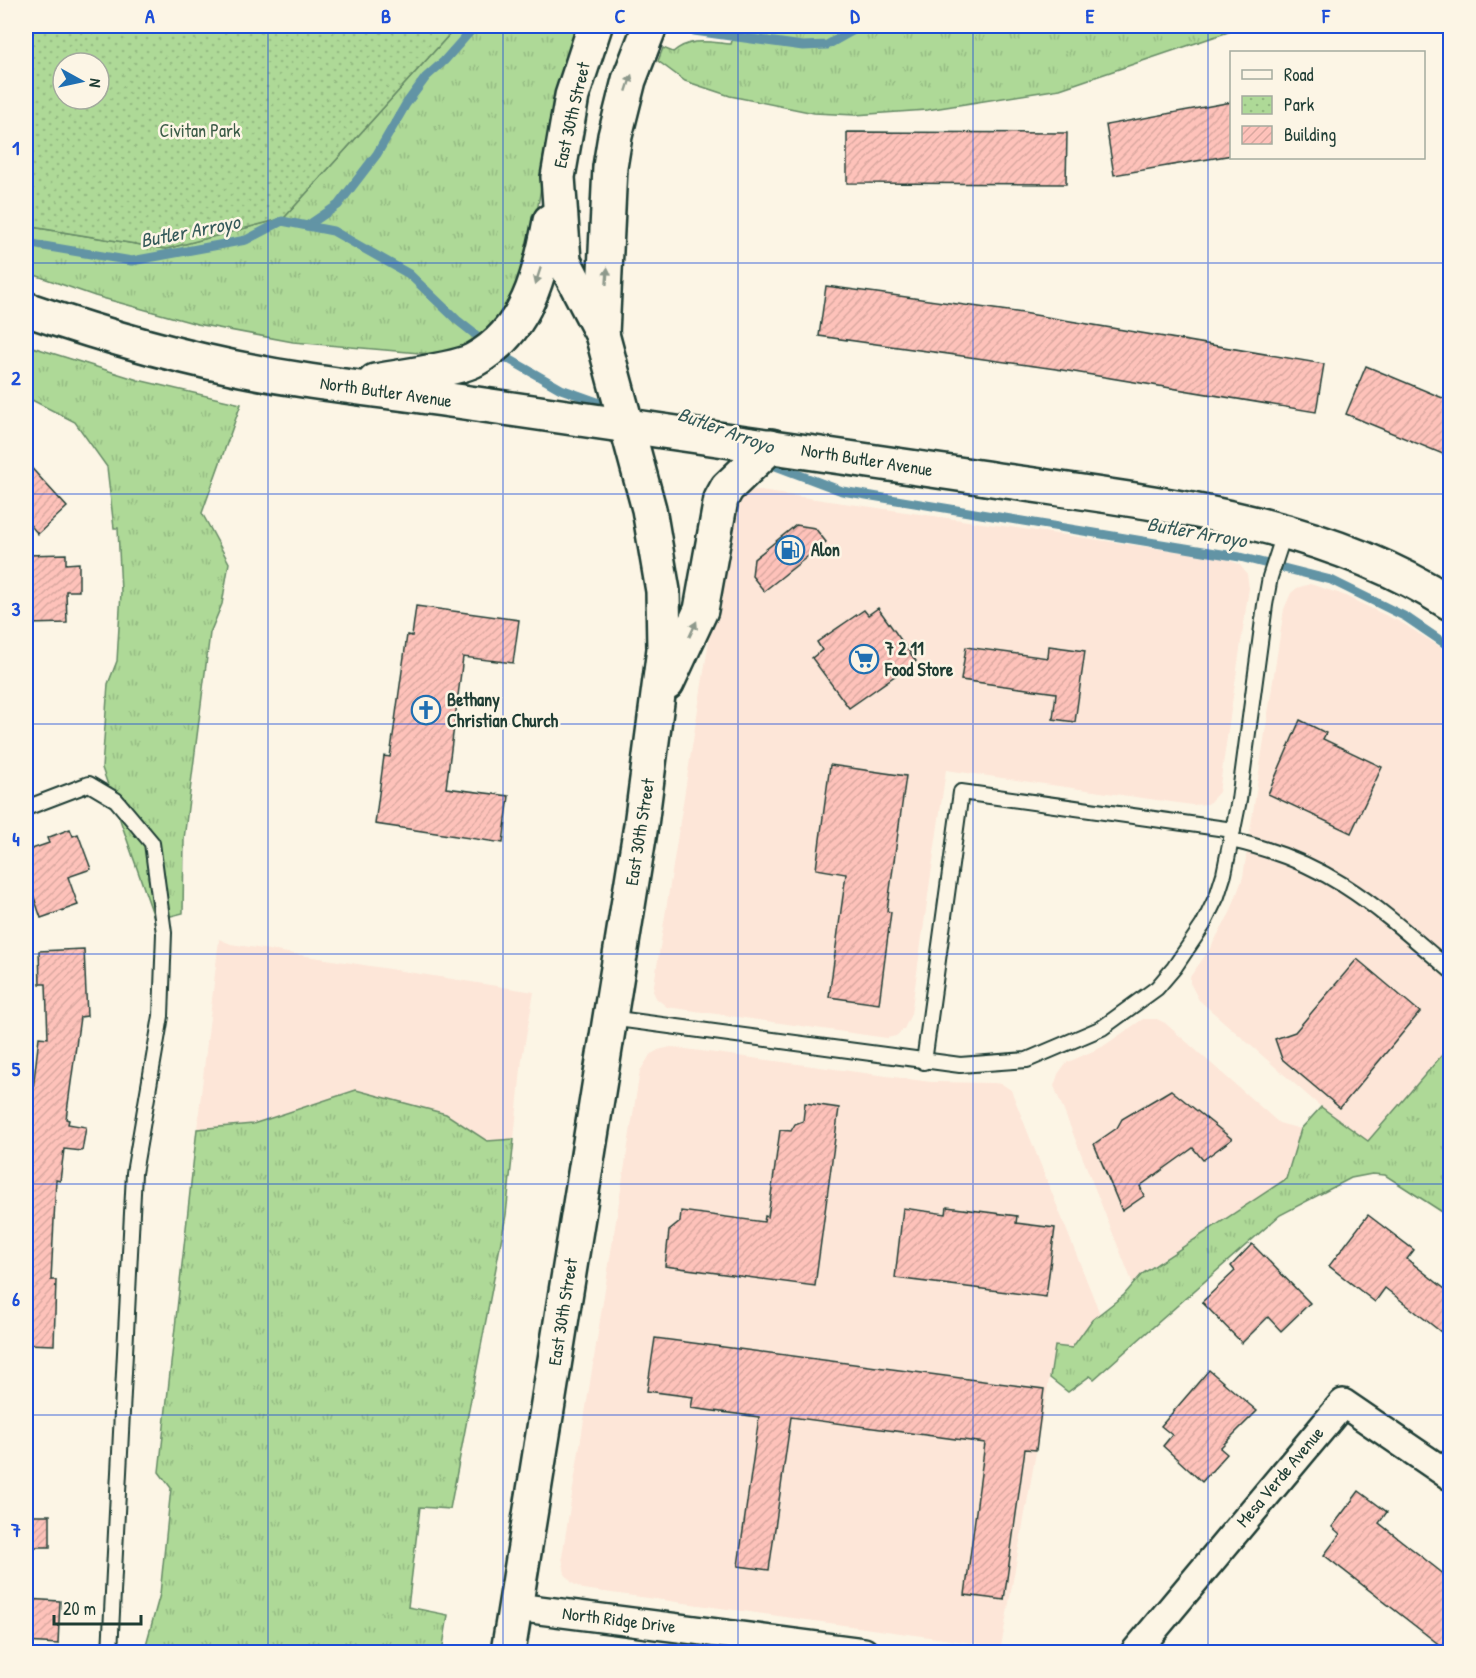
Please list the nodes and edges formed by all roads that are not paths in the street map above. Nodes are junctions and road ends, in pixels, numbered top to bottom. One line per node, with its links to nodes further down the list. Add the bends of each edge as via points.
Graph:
1 (595, 26): 3 (main road, East 30th Street, via 572,96)
2 (650, 26): 5 (main road, one-way to 2, via 610,166 629,80)
3 (558, 177): 5 (main road, East 30th Street, via 564,261); 6 (main road, one-way to 6, via 542,263 530,301 508,331 472,361)
4 (26, 309): 6 (main road, North Butler Avenue, via 183,356 305,381)
5 (602, 334): 7 (main road, East 30th Street)
6 (354, 386): 7 (main road, North Butler Avenue)
7 (626, 426): 8 (main road, North Butler Avenue); 11 (main road, East 30th Street, via 649,509 663,591 664,649)
8 (771, 446): 9 (main road, North Butler Avenue, via 1127,499); 11 (main road, one-way to 8, via 701,610 721,499 727,488)
9 (1285, 531): 10 (main road, North Butler Avenue, via 1363,557); 13 (lane, via 1267,596)
10 (1450, 603)
11 (659, 701): 15 (main road, East 30th Street)
12 (26, 808): 20 (lane, via 89,784 116,800 152,843 164,933 161,1016 134,1173)
13 (1232, 835): 14 (lane, via 1328,874 1367,899); 16 (lane, via 1224,874 1203,925 1174,969 1133,1007 1082,1039 1027,1060 960,1065); 16 (lane, via 962,792)
14 (1450, 970)
15 (610, 1018): 16 (lane); 18 (main road, East 30th Street)
16 (924, 1062)
17 (1450, 1476): 23 (street, Mesa Verde Avenue, via 1343,1403)
18 (516, 1607): 19 (street, North Ridge Drive); 21 (main road, East 30th Street)
19 (780, 1647): 22 (street, North Ridge Drive)
20 (110, 1653)
21 (508, 1653)
22 (864, 1653)
23 (1135, 1653)

